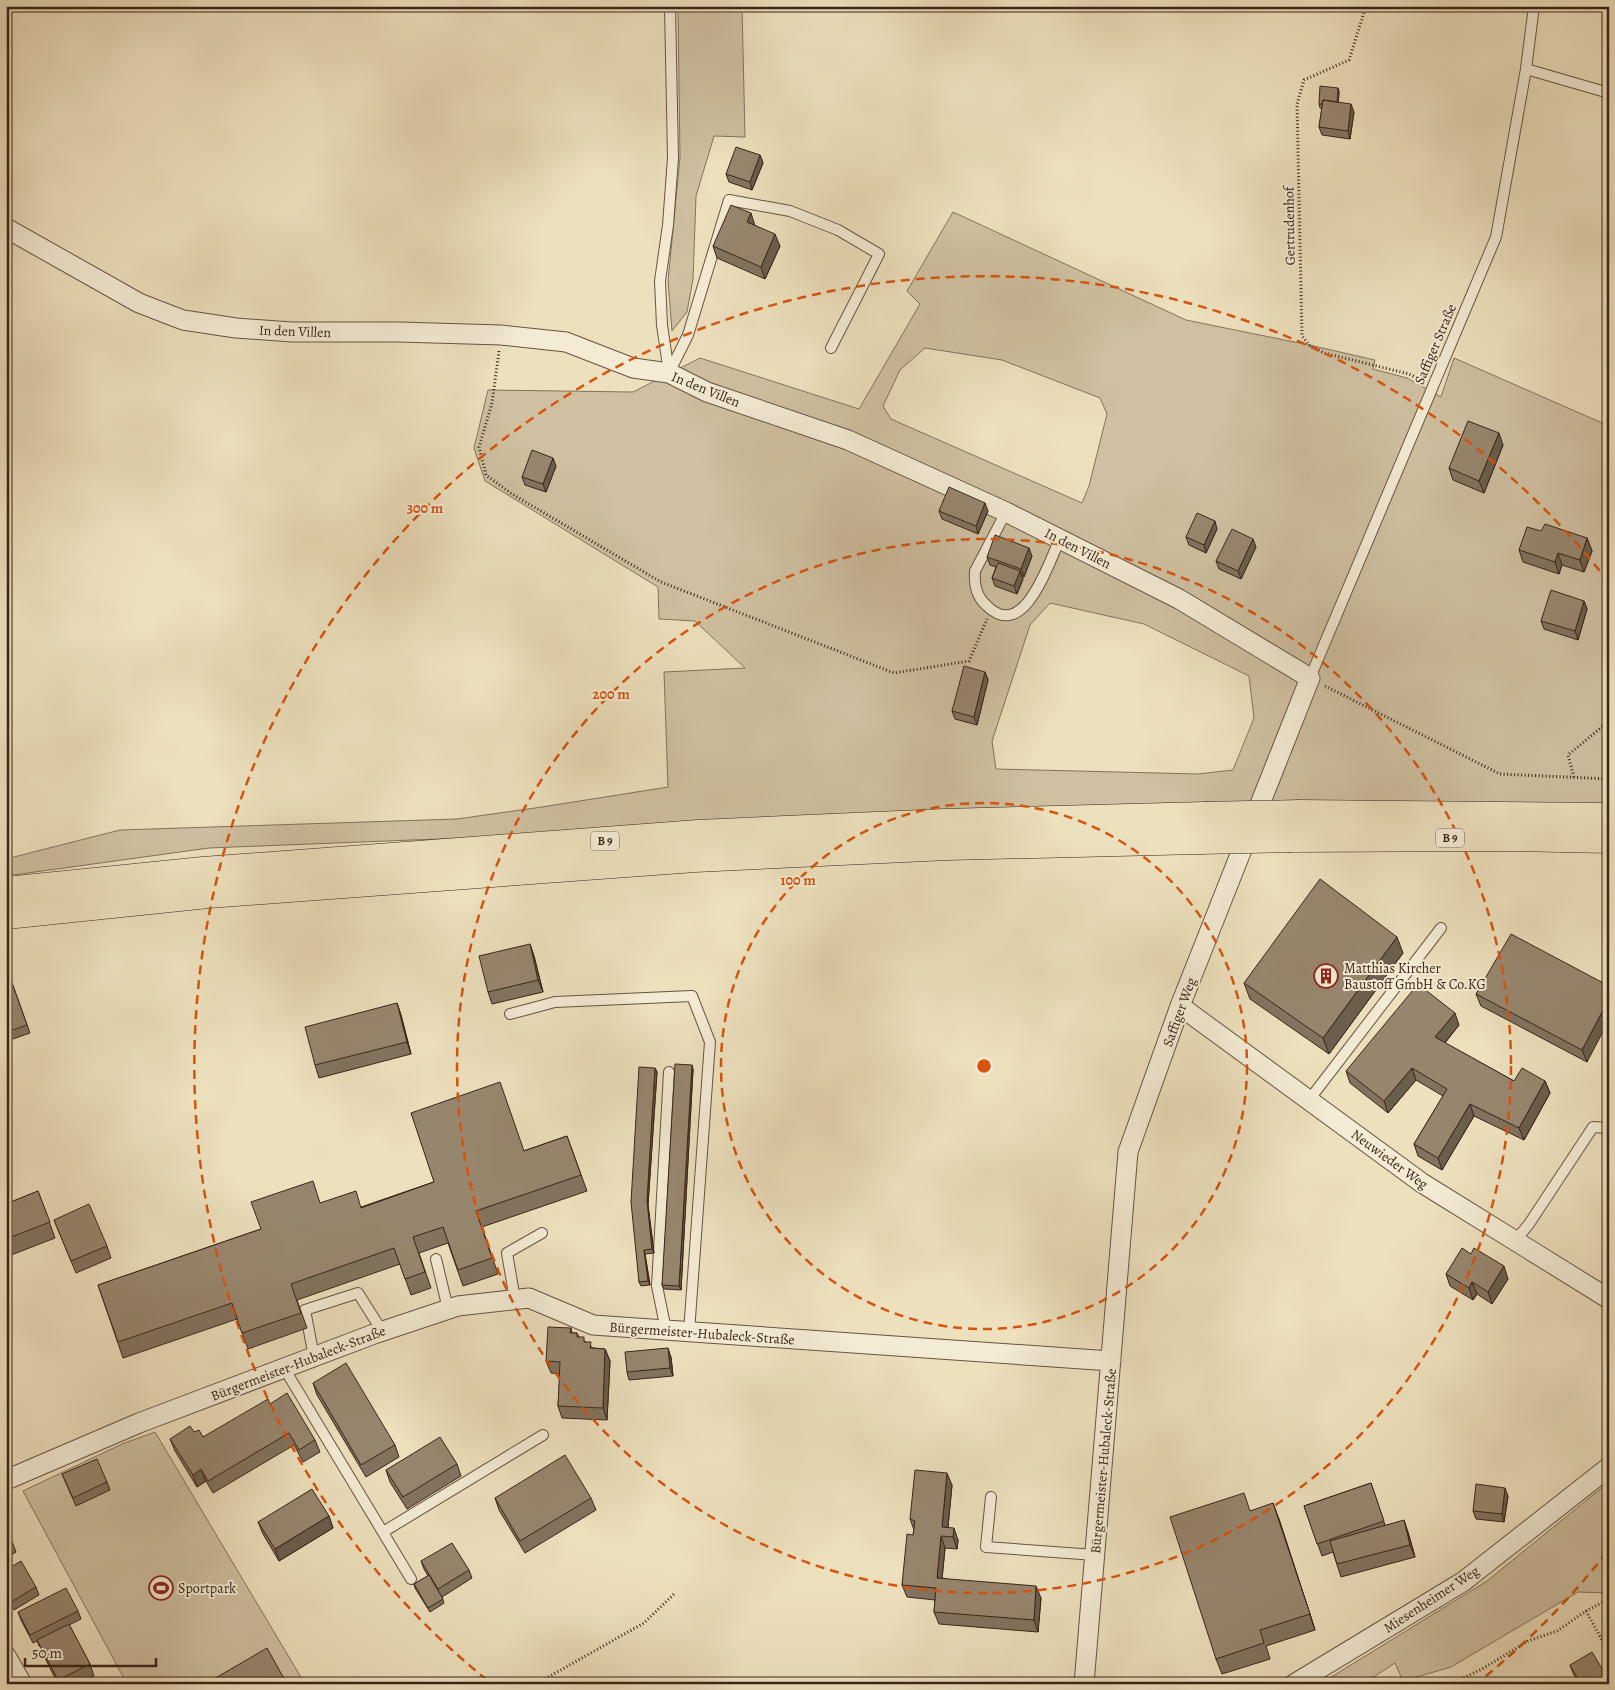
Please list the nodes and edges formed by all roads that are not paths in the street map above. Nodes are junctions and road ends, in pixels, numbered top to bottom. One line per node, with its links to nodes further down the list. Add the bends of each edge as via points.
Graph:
1 (670, 6): 7 (lane, via 673,158 660,281)
2 (1534, 6): 3 (lane, Saffiger Straße)
3 (1526, 69): 4 (lane); 10 (lane, Saffiger Straße, via 1496,237)
4 (1609, 93)
5 (6, 228): 7 (street, In den Villen, via 139,302 183,320 292,332 501,335 566,342 633,368)
6 (831, 348): 7 (lane, via 879,254 838,230 790,211 729,200 688,335)
7 (669, 373): 8 (street, In den Villen, via 707,392 848,440)
8 (1006, 512): 9 (street, In den Villen); 9 (lane, via 975,571 976,592 991,610 1006,616 1026,606)
9 (1060, 539): 10 (street, In den Villen, via 1179,598)
10 (1310, 678): 18 (street, Saffiger Weg)
11 (1609, 817): 12 (highway, B 9)
12 (1296, 826): 13 (highway, B 9, bridge); 14 (highway, B 9)
13 (1202, 828): 15 (highway, B 9, via 944,823 698,834 203,871); 16 (highway, B 9, via 948,846 695,858 208,894)
14 (1609, 839)
15 (6, 891)
16 (6, 914)
17 (1441, 928): 21 (lane)
18 (1180, 1006): 21 (street, Neuwieder Weg); 33 (street, Saffiger Weg, via 1128,1152)
19 (510, 1014): 31 (lane, via 555,1002 692,996 710,1042)
20 (669, 1072): 29 (lane, via 657,1286)
21 (1309, 1100): 24 (street, Neuwieder Weg, via 1422,1183)
22 (1609, 1128): 24 (lane, via 1593,1128 1530,1224)
23 (542, 1233): 27 (lane, via 507,1253)
24 (1515, 1241): 26 (street, Neuwieder Weg)
25 (436, 1260): 28 (lane)
26 (1609, 1299)
27 (514, 1300): 28 (street, Bürgermeister-Hubaleck-Straße); 29 (street, Bürgermeister-Hubaleck-Straße, via 528,1298 593,1325)
28 (448, 1309): 30 (street, Bürgermeister-Hubaleck-Straße)
29 (666, 1330): 31 (street, Bürgermeister-Hubaleck-Straße)
30 (382, 1331): 32 (street, Bürgermeister-Hubaleck-Straße); 32 (lane, via 358,1293 305,1310)
31 (689, 1332): 33 (street, Bürgermeister-Hubaleck-Straße)
32 (314, 1357): 34 (street, Bürgermeister-Hubaleck-Straße)
33 (1111, 1361): 40 (street, Bürgermeister-Hubaleck-Straße)
34 (284, 1368): 37 (street, Bürgermeister-Hubaleck-Straße, via 139,1423); 39 (lane)
35 (543, 1435): 39 (lane)
36 (1609, 1467): 45 (street, Miesenheimer Weg, via 1464,1581)
37 (6, 1480)
38 (991, 1497): 40 (lane, via 986,1547)
39 (383, 1532): 41 (lane)
40 (1095, 1554): 44 (street, Bürgermeister-Hubaleck-Straße)
41 (411, 1579)
42 (6, 1656): 43 (street)
43 (22, 1684)
44 (1084, 1684)
45 (1294, 1684)

